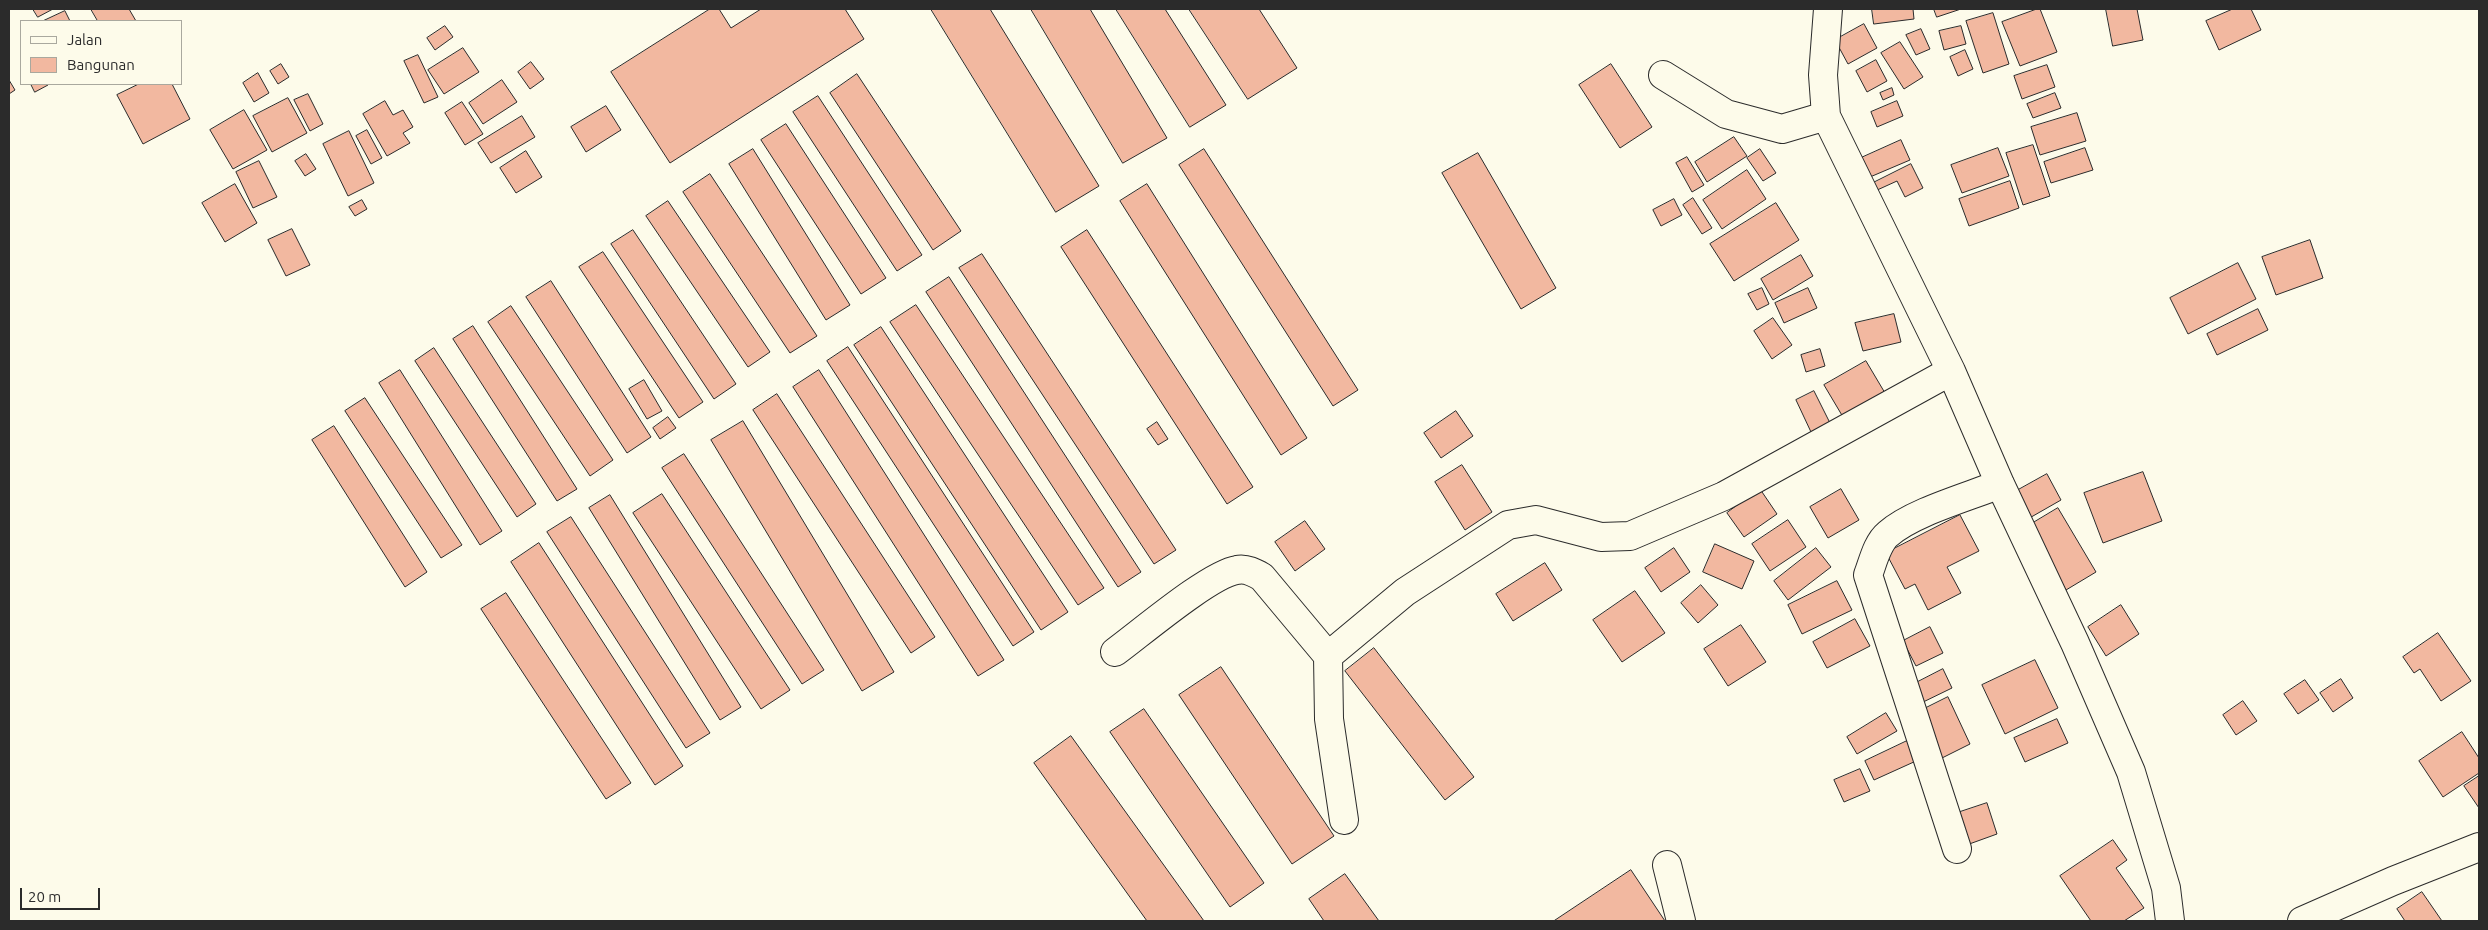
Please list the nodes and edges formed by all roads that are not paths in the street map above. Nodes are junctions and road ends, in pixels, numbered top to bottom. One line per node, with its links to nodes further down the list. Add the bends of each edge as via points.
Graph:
1 (1828, 9): 3 (street, via 1823,75)
2 (1663, 75): 3 (street, via 1726,114 1782,129)
3 (1826, 116): 4 (street)
4 (1951, 371): 5 (street); 7 (street, via 1724,496 1630,536 1601,537 1536,520 1508,525 1406,592)
5 (2000, 484): 10 (street, via 1909,520 1887,535 1868,575); 13 (street, via 2131,772 2166,888)
6 (1115, 652): 7 (street, via 1214,579 1239,569 1262,577)
7 (1328, 656): 8 (street, via 1329,720)
8 (1344, 820)
9 (2479, 847): 14 (street)
10 (1957, 849)
11 (1667, 865): 12 (street)
12 (1681, 921)
13 (2170, 921)
14 (2302, 921)

